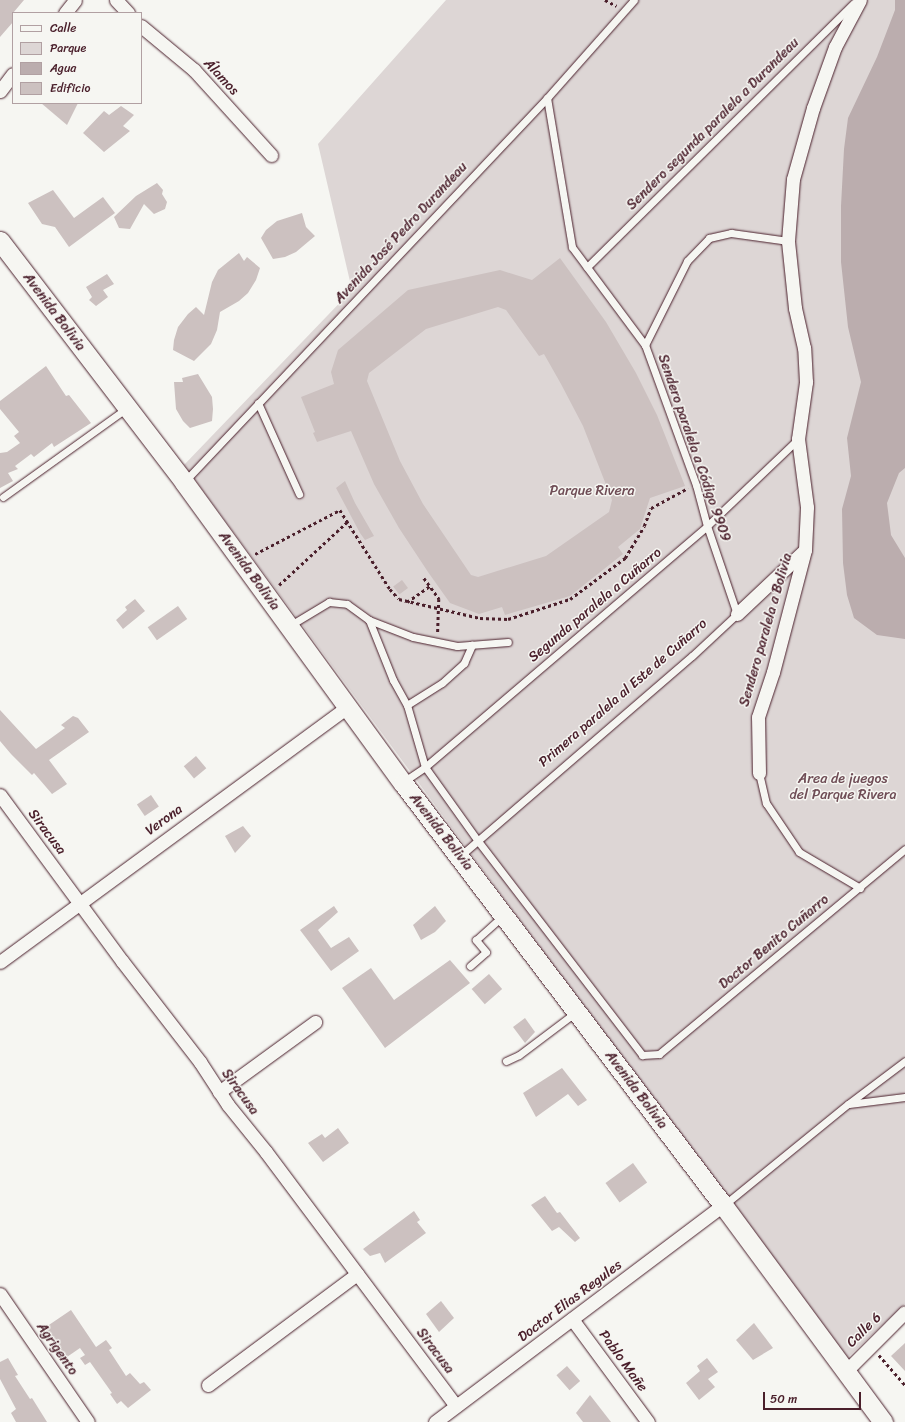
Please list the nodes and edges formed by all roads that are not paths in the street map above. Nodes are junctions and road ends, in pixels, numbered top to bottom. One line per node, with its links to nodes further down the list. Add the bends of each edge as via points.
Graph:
1 (76, 0): 6 (street)
2 (116, 0): 7 (street)
3 (634, 0): 11 (lane, Avenida José Pedro Durandeau)
4 (857, 0): 15 (lane, Sendero segunda paralela a Durandeau)
5 (860, 0): 14 (street, Sendero paralela a Bolivia, via 835,47 813,108 793,179)
6 (65, 12)
7 (127, 12)
8 (142, 27): 12 (street, Álamos, via 194,70)
9 (12, 75): 10 (street)
10 (0, 91)
11 (547, 98): 15 (lane, Sendero paralela a Código 9909, via 572,247); 17 (lane, Avenida José Pedro Durandeau)
12 (271, 155)
13 (0, 240): 18 (street, Avenida Bolivia)
14 (788, 241): 16 (lane, via 731,233 709,238 686,261); 19 (street, Sendero paralela a Bolivia, via 795,308 804,348 806,382)
15 (587, 267): 16 (lane, Sendero paralela a Código 9909)
16 (645, 345): 23 (lane, Sendero paralela a Código 9909, via 696,485)
17 (258, 403): 20 (lane, Avenida José Pedro Durandeau); 21 (lane)
18 (127, 408): 20 (street, Avenida Bolivia); 22 (lane)
19 (798, 439): 23 (lane, Segunda paralela a Cuñarro); 24 (street, Sendero paralela a Bolivia, via 807,507)
20 (184, 482): 27 (street, Avenida Bolivia)
21 (298, 494)
22 (3, 497)
23 (707, 526): 25 (lane, Sendero paralela a Código 9909); 32 (lane, Segunda paralela a Cuñarro)
24 (804, 550): 25 (street, Primera paralela al Este de Cuñarro); 33 (street, Sendero paralela a Bolivia, via 773,672 758,717)
25 (736, 614): 36 (lane, Primera paralela al Este de Cuñarro, via 692,656)
26 (369, 620): 27 (lane, via 347,604 329,602); 29 (lane, via 413,637 457,646); 30 (lane, via 393,680)
27 (288, 626): 31 (street, Avenida Bolivia)
28 (508, 642): 29 (lane)
29 (472, 645): 30 (lane, via 464,663 448,678)
30 (407, 705): 32 (lane)
31 (348, 706): 34 (street, Avenida Bolivia); 40 (street, Verona)
32 (425, 767): 34 (lane, Segunda paralela a Cuñarro); 36 (lane)
33 (759, 773): 39 (lane, Sendero paralela a Bolivia, via 766,803 799,852)
34 (403, 783): 38 (street, Avenida Bolivia)
35 (0, 795): 40 (street, Siracusa)
36 (478, 841): 38 (lane, Primera paralela al Este de Cuñarro); 39 (lane, Doctor Benito Cuñarro, via 642,1055 659,1054)
37 (905, 849): 39 (lane, Doctor Benito Cuñarro)
38 (460, 856): 41 (street, Avenida Bolivia)
39 (860, 888)
40 (79, 902): 42 (street, Verona); 48 (street, Siracusa, via 200,1062)
41 (504, 915): 43 (lane, via 476,940 486,952); 44 (street, Avenida Bolivia)
42 (0, 962)
43 (470, 966)
44 (577, 1011): 46 (lane); 51 (street, Avenida Bolivia)
45 (315, 1022): 48 (street)
46 (506, 1061)
47 (905, 1061): 50 (lane)
48 (219, 1092): 52 (street, Siracusa)
49 (905, 1097): 50 (lane)
50 (848, 1104): 51 (lane)
51 (724, 1205): 55 (street, Doctor Elias Regules); 56 (street, Avenida Bolivia)
52 (357, 1274): 57 (street); 58 (street, Siracusa)
53 (0, 1294): 59 (street, Agrigento)
54 (905, 1312): 56 (street, Calle 6)
55 (572, 1319): 58 (street, Doctor Elias Regules); 61 (street, Pablo Mañe)
56 (846, 1371): 62 (street, Avenida Bolivia)
57 (208, 1385)
58 (456, 1406): 60 (street, Doctor Elias Regules)
59 (88, 1422)
60 (435, 1422)
61 (648, 1422)
62 (883, 1422)

